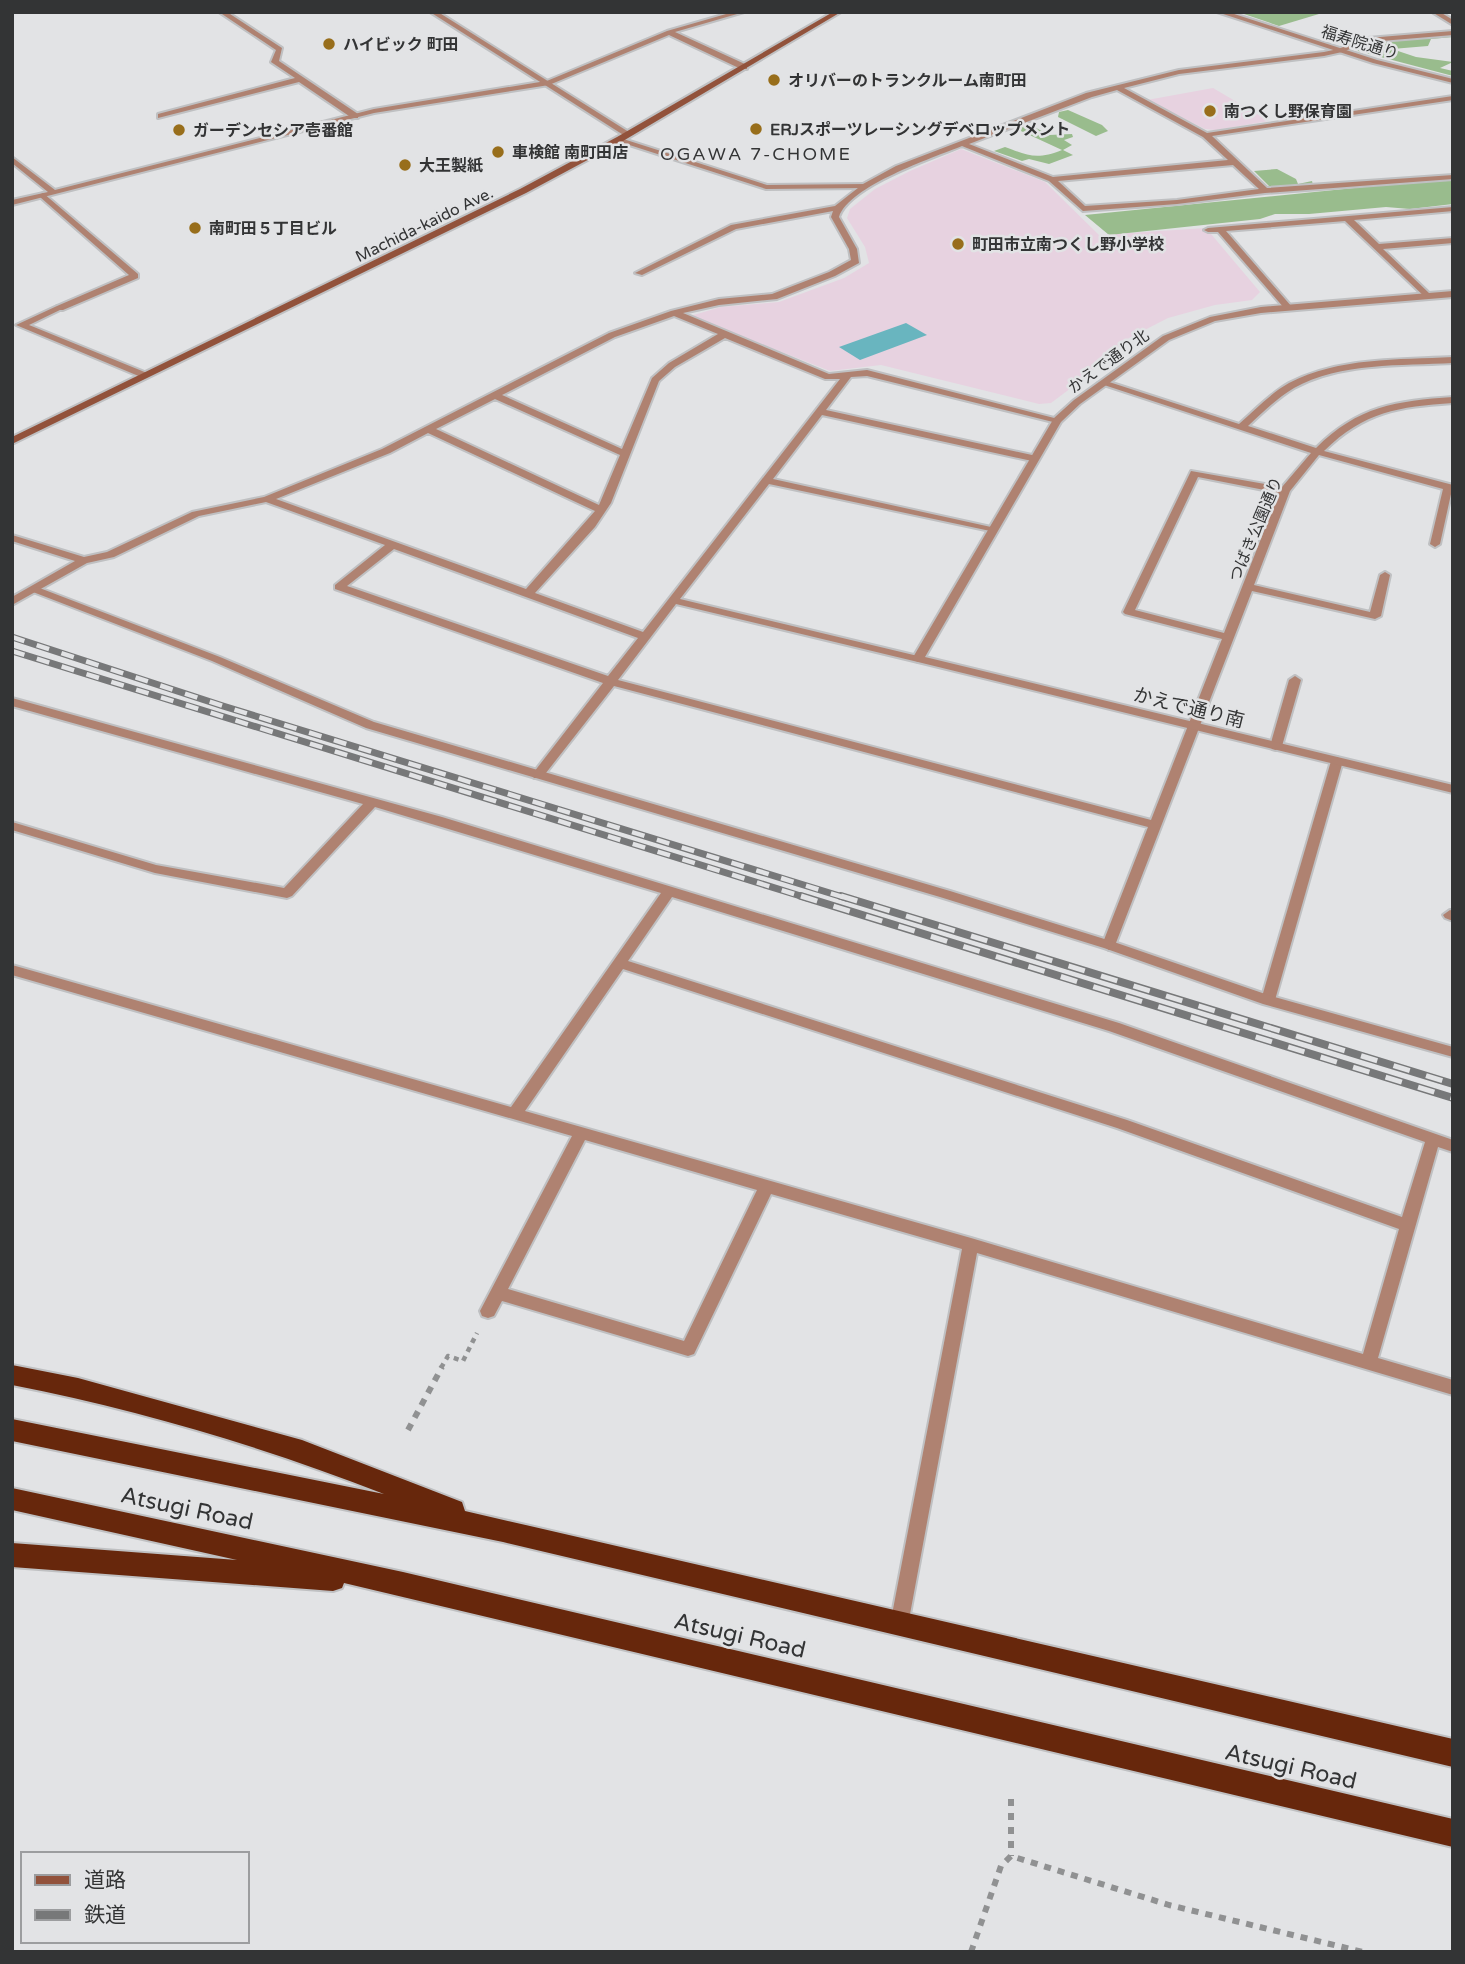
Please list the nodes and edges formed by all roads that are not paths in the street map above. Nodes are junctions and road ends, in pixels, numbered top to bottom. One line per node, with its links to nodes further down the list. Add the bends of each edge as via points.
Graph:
1 (222, 12): 12 (street, via 280,49 275,62)
2 (433, 12): 14 (street)
3 (741, 12): 8 (street)
4 (838, 12): 11 (main road, Machida-kaido Ave.)
5 (1220, 12): 10 (street, 福寿院通り)
6 (1435, 12): 7 (street)
7 (1453, 23)
8 (669, 33): 11 (street); 14 (street)
9 (1453, 33): 10 (street, via 1367,40)
10 (1340, 51): 13 (street, 福寿院通り); 15 (street, via 1180,72)
11 (744, 67): 20 (main road, Machida-kaido Ave.)
12 (301, 79): 17 (street); 18 (street)
13 (1453, 81)
14 (546, 83): 18 (street); 20 (street)
15 (1117, 87): 19 (street); 21 (street)
16 (1453, 98): 19 (street)
17 (161, 116)
18 (355, 116): 28 (street)
19 (1206, 135): 23 (street)
20 (624, 137): 26 (street, via 766,187); 44 (main road, Machida-kaido Ave., via 523,191)
21 (960, 143): 25 (street); 26 (street)
22 (12, 159): 28 (street)
23 (1236, 162): 25 (street); 27 (street)
24 (1453, 177): 27 (street)
25 (1052, 179): 27 (street, via 1083,209)
26 (866, 186): 30 (street)
27 (1265, 191)
28 (48, 193): 29 (street); 44 (street, via 135,276 22,325)
29 (12, 203)
30 (838, 208): 37 (street, via 734,228); 41 (street, via 835,217 856,261 774,297 719,302)
31 (1453, 209): 32 (street)
32 (1347, 218): 33 (street); 36 (street)
33 (1220, 229): 34 (street); 40 (street)
34 (1208, 230)
35 (1453, 240): 36 (street)
36 (1376, 247): 39 (street)
37 (639, 273)
38 (1453, 294): 39 (street, かえで通り北)
39 (1427, 296): 40 (street, かえで通り北)
40 (1289, 307): 46 (street, かえで通り北, via 1190,326)
41 (674, 313): 42 (street); 47 (street, via 612,335)
42 (725, 334): 45 (street, via 828,377); 55 (street, via 655,380)
43 (1453, 360): 51 (street, via 1357,368 1307,379 1289,387)
44 (144, 375): 53 (main road, Machida-kaido Ave.)
45 (848, 375): 49 (street); 50 (street, via 867,373)
46 (1103, 383): 50 (street, かえで通り北); 51 (street)
47 (494, 395): 52 (street); 55 (street)
48 (1453, 400): 54 (street, つばき公園通り, via 1372,412)
49 (819, 412): 56 (street); 57 (street)
50 (1057, 420): 56 (street, かえで通り北)
51 (1240, 428): 54 (street)
52 (427, 429): 60 (street, via 386,451); 61 (street)
53 (12, 441)
54 (1318, 452): 58 (street); 59 (street, つばき公園通り, via 1298,470)
55 (625, 454): 61 (street)
56 (1032, 458): 62 (street, かえで通り北)
57 (766, 480): 62 (street); 71 (street)
58 (1451, 487): 64 (street)
59 (1285, 491): 68 (street, つばき公園通り); 74 (street, via 1195,473 1129,612)
60 (267, 499): 65 (street); 66 (street, via 196,514 110,555)
61 (601, 510): 70 (street)
62 (991, 530): 75 (street, かえで通り北)
63 (12, 538): 66 (street)
64 (1434, 544)
65 (392, 545): 70 (street); 77 (street, via 339,587)
66 (84, 560): 69 (street)
67 (1385, 575): 68 (street, via 1375,616)
68 (1247, 587): 74 (street, つばき公園通り)
69 (37, 590): 72 (street); 82 (street, via 370,725)
70 (528, 594): 73 (street)
71 (672, 600): 73 (street); 75 (street, かえで通り南)
72 (16, 601)
73 (645, 636): 77 (street)
74 (1227, 637): 79 (street, つばき公園通り)
75 (918, 659): 79 (street, かえで通り南)
76 (1295, 680): 80 (street)
77 (610, 681): 82 (street); 85 (street)
78 (12, 702): 84 (street)
79 (1193, 726): 80 (street, かえで通り南); 85 (street, つばき公園通り)
80 (1276, 746): 81 (street, かえで通り南)
81 (1338, 761): 83 (street, かえで通り南); 91 (street)
82 (538, 775): 88 (street)
83 (1453, 789)
84 (371, 803): 86 (street, via 287,893 155,869); 87 (street)
85 (1156, 825): 88 (street, つばき公園通り)
86 (12, 826)
87 (668, 893): 89 (street); 95 (street, via 1114,1027)
88 (1109, 945): 91 (street)
89 (620, 963): 93 (street); 98 (street, via 1122,1124)
90 (12, 970): 93 (street)
91 (1268, 1000): 92 (street)
92 (1453, 1052)
93 (515, 1114): 94 (street)
94 (581, 1133): 97 (street); 100 (street)
95 (1433, 1139): 96 (street); 98 (street)
96 (1453, 1146)
97 (767, 1186): 99 (street); 100 (street, via 688,1349)
98 (1408, 1226): 102 (street)
99 (971, 1245): 102 (street); 110 (street)
100 (498, 1293): 101 (street)
101 (488, 1311)
102 (1368, 1364): 104 (street)
103 (12, 1375): 107 (highway, via 78,1388 302,1451)
104 (1453, 1388)
105 (12, 1430): 107 (highway, Atsugi Road)
106 (12, 1499): 109 (highway, Atsugi Road)
107 (503, 1530): 110 (highway, Atsugi Road)
108 (12, 1555): 109 (highway)
109 (403, 1584): 112 (highway, Atsugi Road)
110 (899, 1625): 111 (highway, Atsugi Road)
111 (1453, 1753)
112 (1453, 1833)

